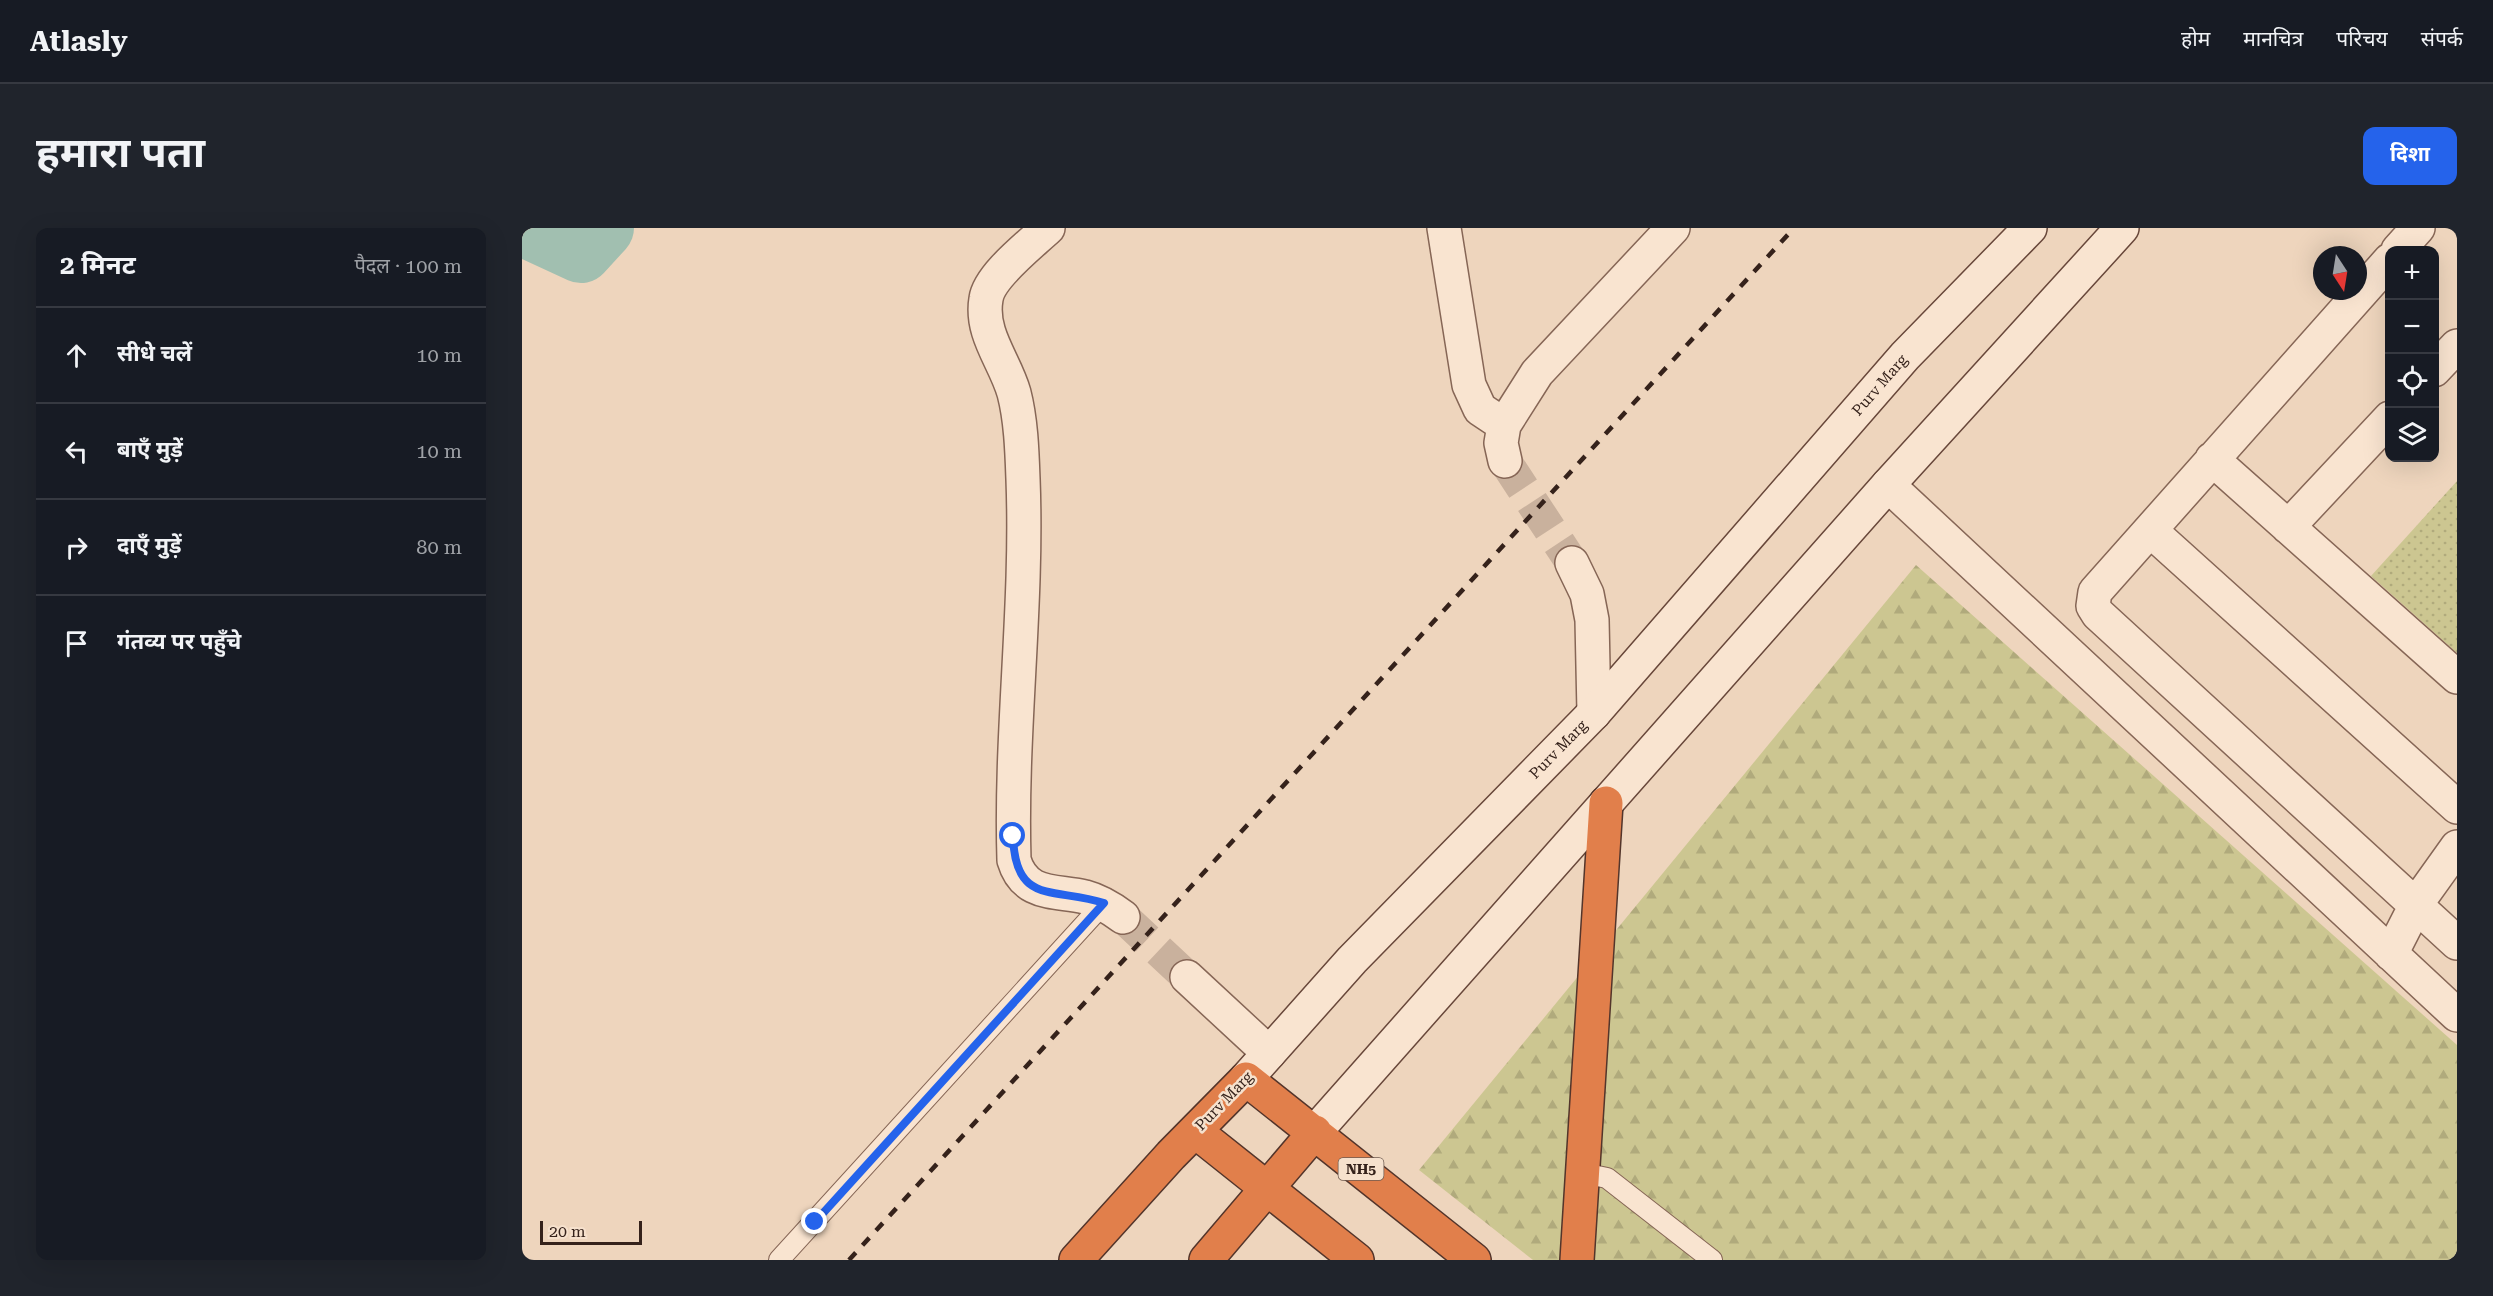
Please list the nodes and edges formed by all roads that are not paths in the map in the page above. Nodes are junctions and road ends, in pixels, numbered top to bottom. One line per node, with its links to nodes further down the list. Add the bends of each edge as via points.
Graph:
1 (1048, 228): 25 (street, via 993,281 986,297 985,319 1013,392 1023,478 1014,860 1017,871 1040,889)
2 (1444, 228): 12 (street, via 1468,385 1480,409)
3 (1673, 228): 12 (street, via 1537,373)
4 (2030, 228): 20 (street, Purv Marg, via 1905,356)
5 (2122, 228): 15 (street)
6 (2418, 228): 7 (street)
7 (2402, 246)
8 (2385, 266): 13 (street)
9 (2457, 346): 10 (street)
10 (2439, 365)
11 (2385, 423): 16 (street)
12 (1504, 424): 14 (street)
13 (2212, 459): 16 (street); 17 (street)
14 (1505, 461)
15 (1888, 485): 21 (street); 27 (street)
16 (2288, 527): 19 (street)
17 (2151, 531): 22 (street); 24 (street, via 2095,592 2093,606 2098,614)
18 (1572, 563): 20 (street, via 1587,594 1592,620)
19 (2457, 678)
20 (1594, 713): 30 (street, Purv Marg, via 1352,960)
21 (1606, 804): 33 (street); 34 (highway)
22 (2457, 807)
23 (2457, 847): 24 (street)
24 (2416, 903): 26 (street); 27 (street)
25 (1113, 910): 36 (lane)
26 (2457, 943)
27 (2391, 954): 29 (street)
28 (1187, 977): 30 (street)
29 (2457, 1015)
30 (1269, 1053): 31 (street, Purv Marg)
31 (1246, 1079): 32 (highway, Purv Marg); 33 (highway, NH5)
32 (1196, 1131): 35 (highway); 37 (highway, Purv Marg)
33 (1315, 1132): 35 (highway); 40 (highway, NH5)
34 (1583, 1173): 41 (highway); 42 (lane, via 1607,1178)
35 (1268, 1188): 38 (highway); 39 (highway)
36 (779, 1260)
37 (1076, 1260)
38 (1206, 1260)
39 (1358, 1260)
40 (1474, 1260)
41 (1577, 1260)
42 (1712, 1260)

